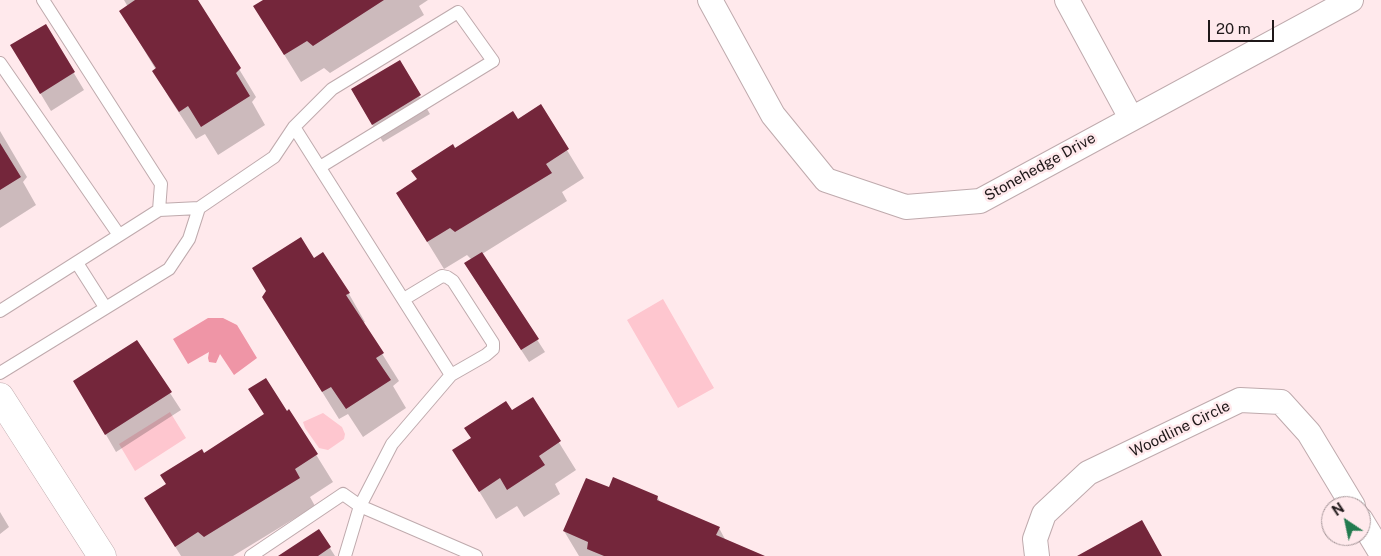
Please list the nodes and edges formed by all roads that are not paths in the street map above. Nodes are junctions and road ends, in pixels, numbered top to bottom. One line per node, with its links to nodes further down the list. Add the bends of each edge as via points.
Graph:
1 (43, 0): 10 (lane, via 161,184)
2 (710, 0): 6 (street, Stonehedge Drive, via 773,114 826,180 906,207 980,201)
3 (1067, 0): 6 (street)
4 (1351, 0): 6 (street, Stonehedge Drive)
5 (0, 64): 11 (lane)
6 (1131, 118)
7 (294, 127): 8 (lane); 8 (lane, via 332,89 458,12 493,61); 9 (lane, via 274,157)
8 (320, 167): 13 (lane)
9 (199, 208): 10 (lane); 14 (lane, via 189,239 169,268)
10 (159, 210): 11 (lane)
11 (119, 235): 12 (lane)
12 (77, 263): 14 (lane); 15 (lane)
13 (404, 300): 17 (lane); 17 (lane, via 442,276 447,277 453,281 493,343 493,349 486,355)
14 (105, 308): 16 (lane)
15 (0, 312)
16 (0, 373)
17 (451, 375): 20 (lane, via 392,444)
18 (0, 397): 23 (street)
19 (1347, 496): 27 (street, Woodline Circle, via 1309,434 1281,402 1240,400 1088,473 1044,514 1035,539)
20 (360, 506): 24 (lane, via 343,494); 25 (lane); 26 (lane)
21 (1371, 536): 22 (street)
22 (1381, 553)
23 (102, 556)
24 (251, 556)
25 (345, 556)
26 (476, 556)
27 (1037, 556)

